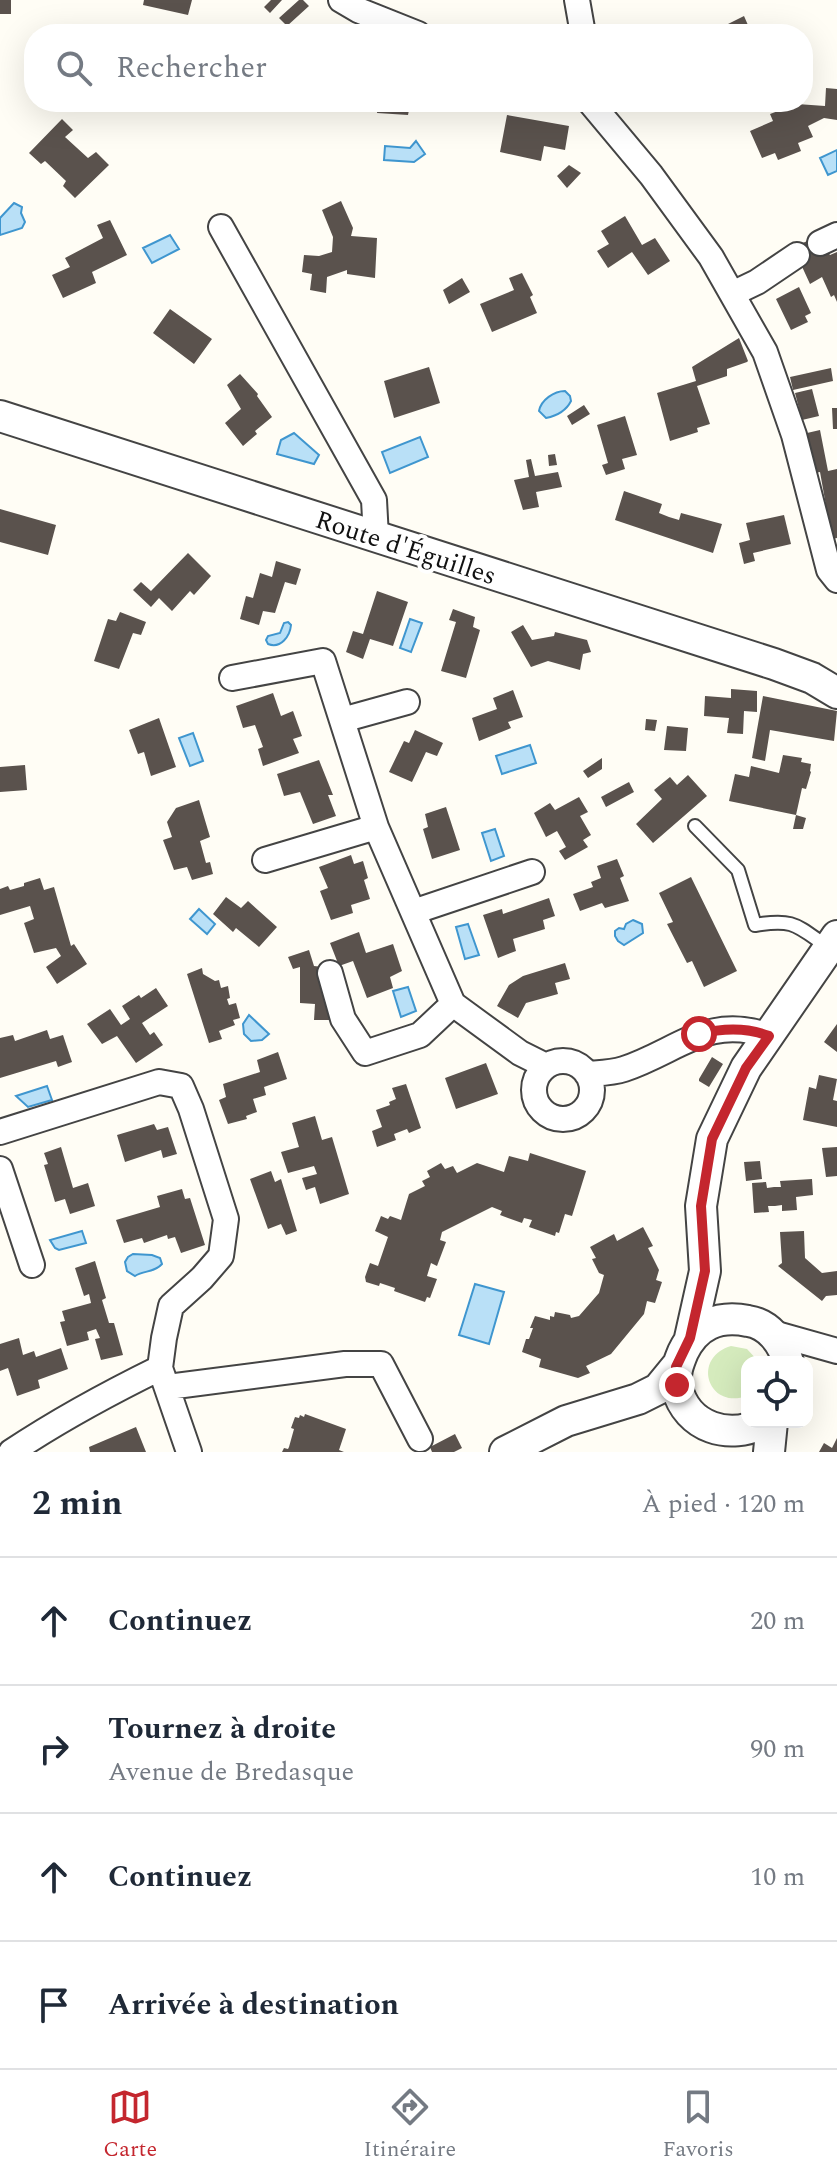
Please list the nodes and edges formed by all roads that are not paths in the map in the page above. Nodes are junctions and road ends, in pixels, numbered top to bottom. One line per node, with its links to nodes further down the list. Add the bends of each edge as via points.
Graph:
1 (341, 0): 3 (street)
2 (577, 0): 4 (street)
3 (393, 24)
4 (581, 24)
5 (600, 112): 8 (street, via 711,257)
6 (221, 227): 10 (street, via 374,500)
7 (797, 255): 8 (street)
8 (732, 294): 11 (street, via 765,352 794,435 829,570)
9 (0, 416): 10 (street, Route d'Éguilles)
10 (376, 537): 13 (street, Route d'Éguilles)
11 (837, 580)
12 (232, 678): 15 (street, via 323,661)
13 (829, 683)
14 (407, 702): 15 (street)
15 (342, 720): 17 (street)
16 (695, 826): 21 (lane, via 738,870 755,925 794,924)
17 (376, 827): 18 (street); 20 (street)
18 (265, 860)
19 (532, 872): 20 (street)
20 (413, 912): 23 (street)
21 (833, 942): 24 (street)
22 (330, 973): 23 (street, via 343,1019 365,1053 420,1035)
23 (453, 1004): 25 (street)
24 (769, 1036): 27 (street, via 723,1028); 34 (street, via 746,1068 712,1139 701,1206)
25 (520, 1053): 26 (street); 29 (street)
26 (546, 1066): 28 (street, via 573,1063); 29 (street, via 536,1078)
27 (620, 1070): 28 (street); 30 (street)
28 (587, 1074): 30 (street)
29 (534, 1093): 30 (street, via 541,1110 558,1119 576,1116)
30 (589, 1102)
31 (0, 1132): 42 (street, via 159,1082 181,1086 226,1219 221,1256 171,1306)
32 (0, 1169): 33 (street)
33 (32, 1265)
34 (705, 1271): 35 (street); 37 (street)
35 (733, 1318): 36 (street); 37 (street, via 710,1323)
36 (773, 1333): 38 (street); 39 (street)
37 (690, 1338): 41 (street)
38 (837, 1352): 40 (street)
39 (786, 1356)
40 (813, 1362)
41 (676, 1367): 43 (street, via 658,1389); 44 (street, via 683,1403)
42 (164, 1378): 47 (street, via 381,1364); 50 (street, via 83,1408); 51 (street)
43 (638, 1399): 44 (street); 49 (street, via 566,1421)
44 (694, 1417): 48 (street)
45 (754, 1428): 48 (street)
46 (771, 1428): 52 (street)
47 (420, 1439)
48 (732, 1442)
49 (522, 1448)
50 (11, 1452)
51 (189, 1452)
52 (769, 1452)

